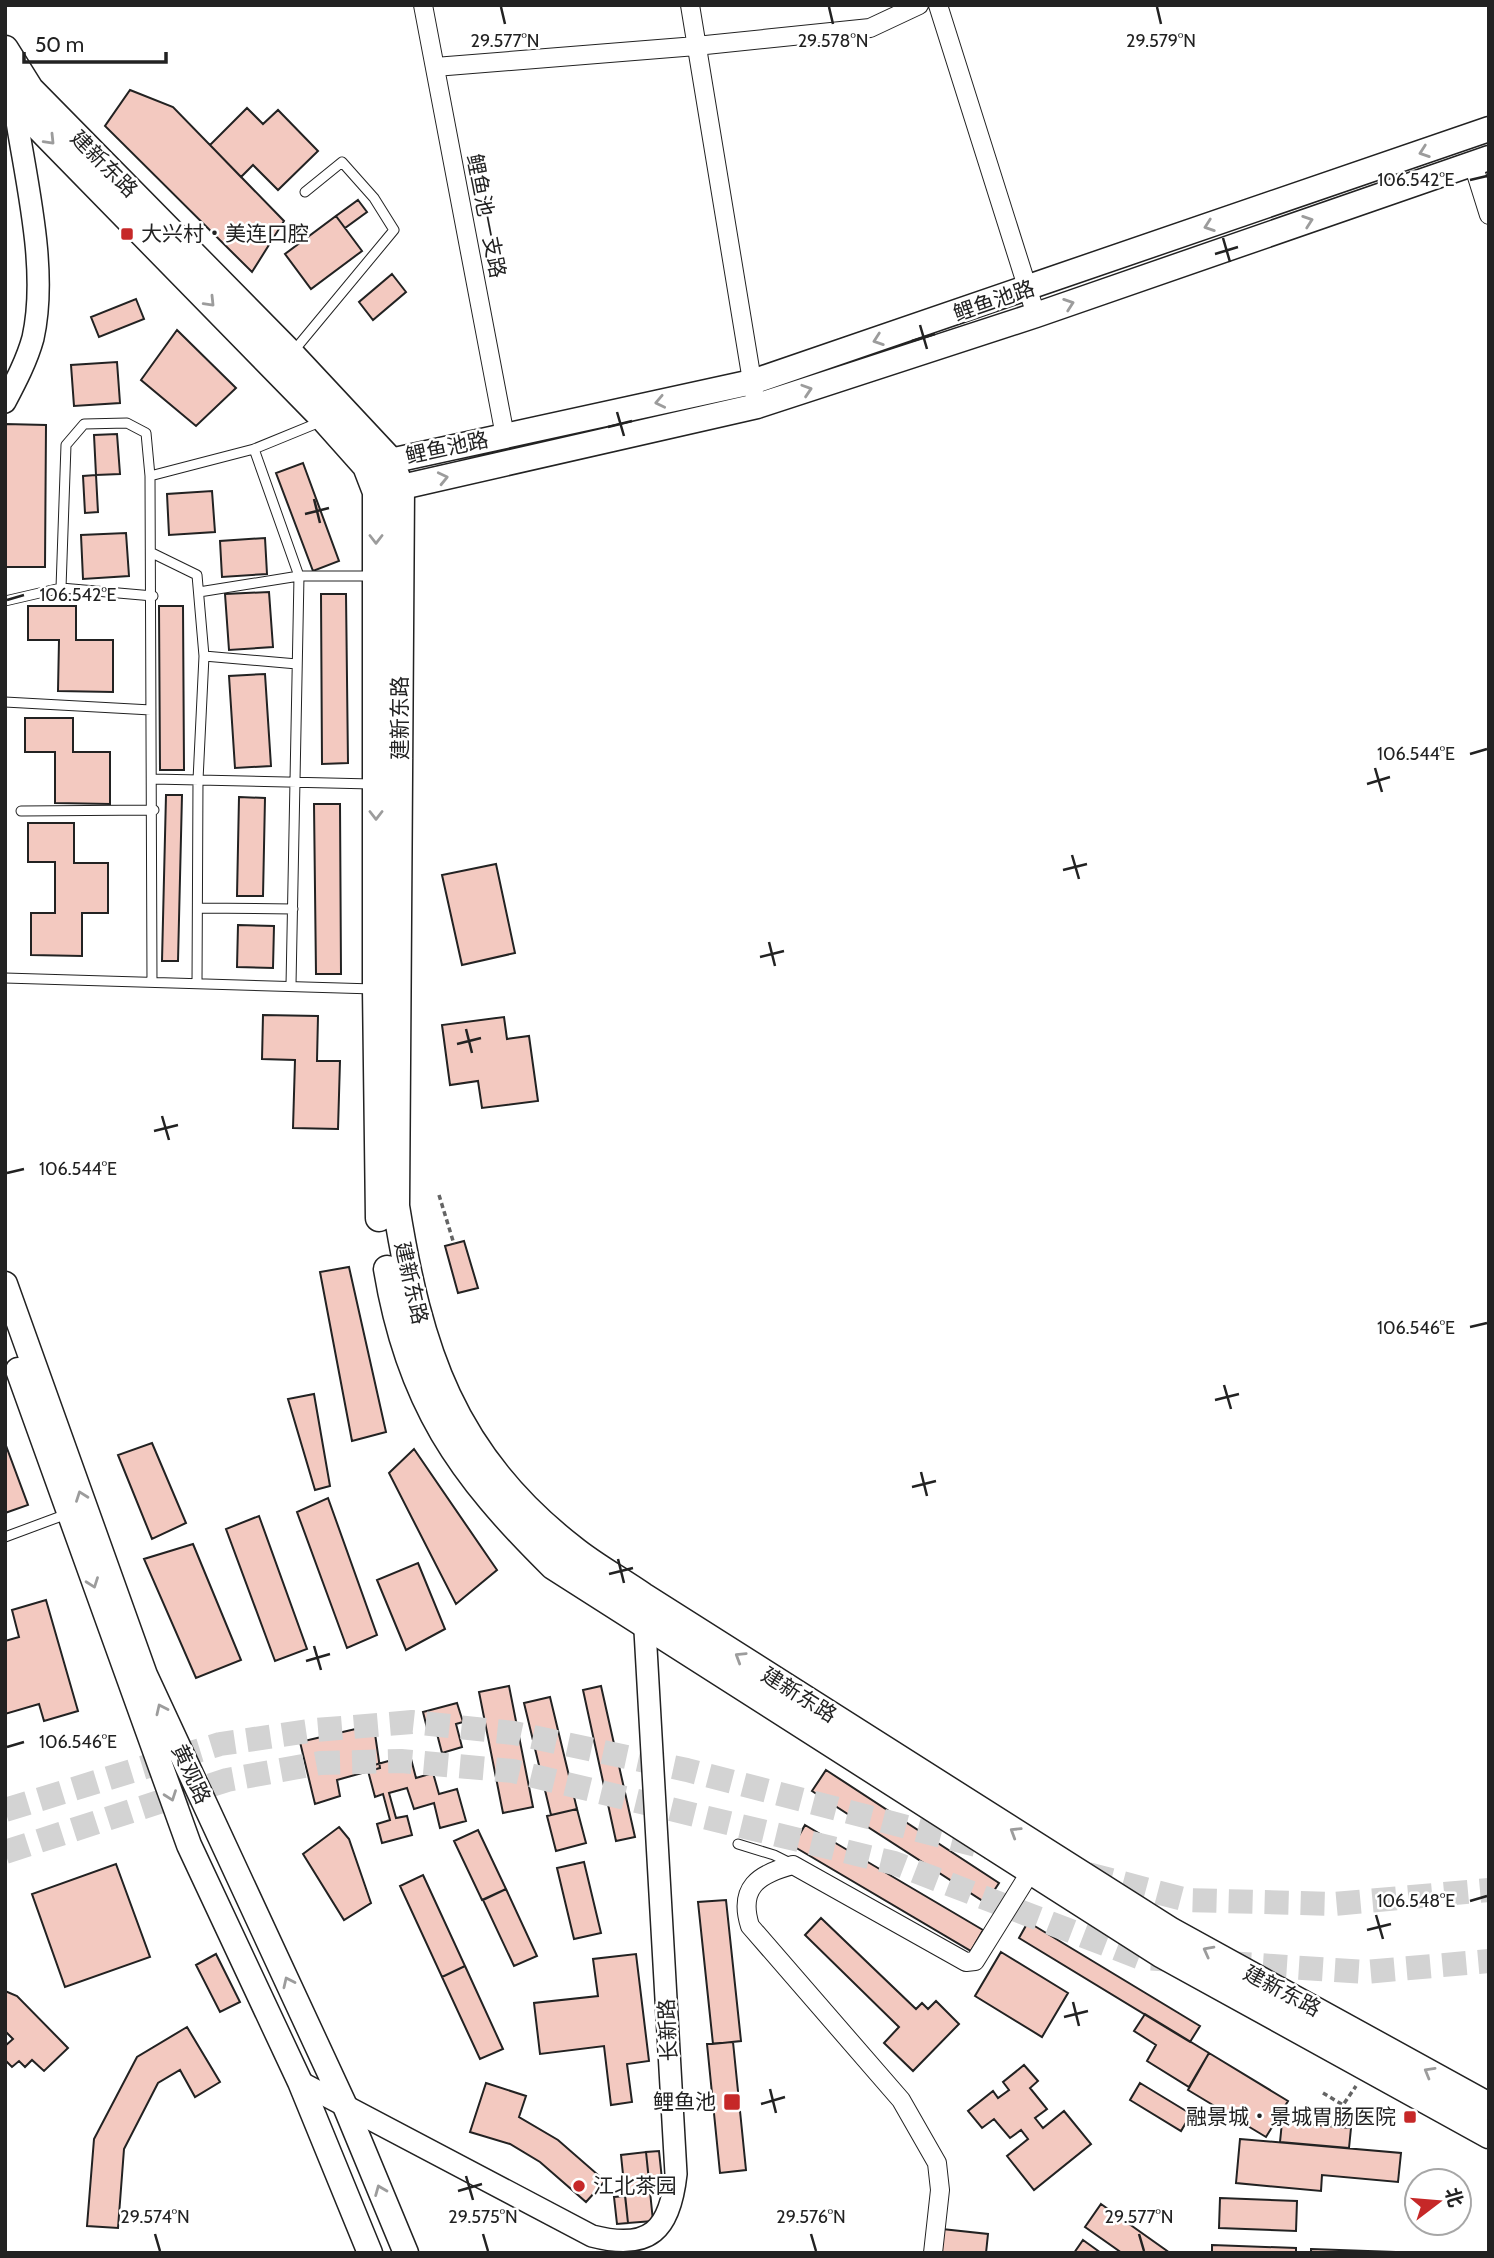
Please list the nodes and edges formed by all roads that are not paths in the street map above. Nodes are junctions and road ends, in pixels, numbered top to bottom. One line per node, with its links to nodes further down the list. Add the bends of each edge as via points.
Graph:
1 (423, 5): 7 (street, 鲤鱼池一支路)
2 (690, 5): 5 (street)
3 (919, 5): 5 (street, via 870,28)
4 (938, 5): 13 (street)
5 (696, 46): 7 (street); 16 (street)
6 (5, 49): 15 (main road, 建新东路, via 30,89)
7 (435, 66): 19 (street, 鲤鱼池一支路)
8 (10, 96): 17 (street, via 34,243 37,308 29,349); 18 (main road, 建新东路, one-way to 18)
9 (1489, 129): 13 (main road, 鲤鱼池路, one-way to 13)
10 (1481, 161): 12 (street); 14 (main road, 鲤鱼池路, one-way to 10)
11 (305, 192): 15 (lane, via 342,162 374,198 394,230)
12 (1489, 215)
13 (1028, 289): 14 (street); 16 (main road, 鲤鱼池路, one-way to 16)
14 (1036, 315): 16 (main road, 鲤鱼池路, one-way to 14)
15 (291, 354): 21 (main road, 建新东路)
16 (755, 394): 19 (main road, 鲤鱼池路, one-way to 19); 23 (main road, 鲤鱼池路, one-way to 16)
17 (5, 402)
18 (325, 420): 20 (lane); 21 (main road, 建新东路)
19 (505, 436): 21 (main road, 鲤鱼池路)
20 (254, 449): 22 (lane); 25 (lane)
21 (378, 463): 23 (main road, 建新东路)
22 (150, 476): 24 (lane); 27 (lane, via 146,433 127,423 84,424 66,445)
23 (389, 490): 26 (main road, 建新东路, one-way to 26); 52 (main road, 建新东路, via 396,1206 407,1276 444,1394 496,1475 571,1548)
24 (152, 553): 28 (lane, via 197,575); 29 (lane)
25 (299, 576): 26 (lane); 28 (lane); 32 (lane)
26 (376, 576): 38 (main road, 建新东路)
27 (61, 588): 29 (lane); 30 (lane)
28 (199, 592): 31 (lane)
29 (153, 596): 34 (lane)
30 (5, 601)
31 (204, 656): 32 (lane); 36 (lane)
32 (297, 664): 37 (lane)
33 (5, 702): 34 (lane)
34 (151, 710): 35 (lane)
35 (153, 779): 36 (lane); 39 (lane)
36 (198, 780): 37 (lane); 41 (lane)
37 (295, 781): 38 (lane); 42 (lane)
38 (376, 785): 47 (main road, 建新东路, one-way to 47)
39 (154, 810): 40 (lane); 44 (lane)
40 (21, 811)
41 (198, 908): 42 (lane); 45 (lane)
42 (293, 909): 46 (lane)
43 (5, 978): 44 (lane)
44 (152, 982): 45 (lane)
45 (197, 984): 46 (lane)
46 (291, 985): 47 (lane)
47 (376, 989): 53 (main road, 建新东路, via 378,1209 389,1277 425,1400 447,1444 509,1522 553,1566)
48 (5, 1284): 58 (main road, 黄观路, one-way to 48, via 145,1675)
49 (5, 1333): 50 (main road, 黄观路)
50 (68, 1513): 51 (lane); 57 (main road, 黄观路, one-way to 57, via 189,1845)
51 (5, 1536)
52 (643, 1595): 53 (street, 长新路); 59 (main road, 建新东路, one-way to 52, via 1171,1931)
53 (645, 1627): 56 (main road, 建新东路); 58 (street, 长新路, via 676,2174 667,2217 655,2231 638,2239 613,2241 592,2236)
54 (738, 1844): 55 (lane)
55 (793, 1865): 56 (street, via 966,1962 975,1961); 63 (street, via 773,1870 747,1891 744,1906 750,1926 901,2101 937,2162 940,2190)
56 (1031, 1871): 60 (main road, 建新东路, via 1161,1954)
57 (300, 2082): 58 (street, 长新路); 61 (main road, 黄观路)
58 (345, 2106): 62 (main road, 黄观路, one-way to 58)
59 (1489, 2106)
60 (1489, 2135)
61 (370, 2253)
62 (406, 2253)
63 (933, 2253)

